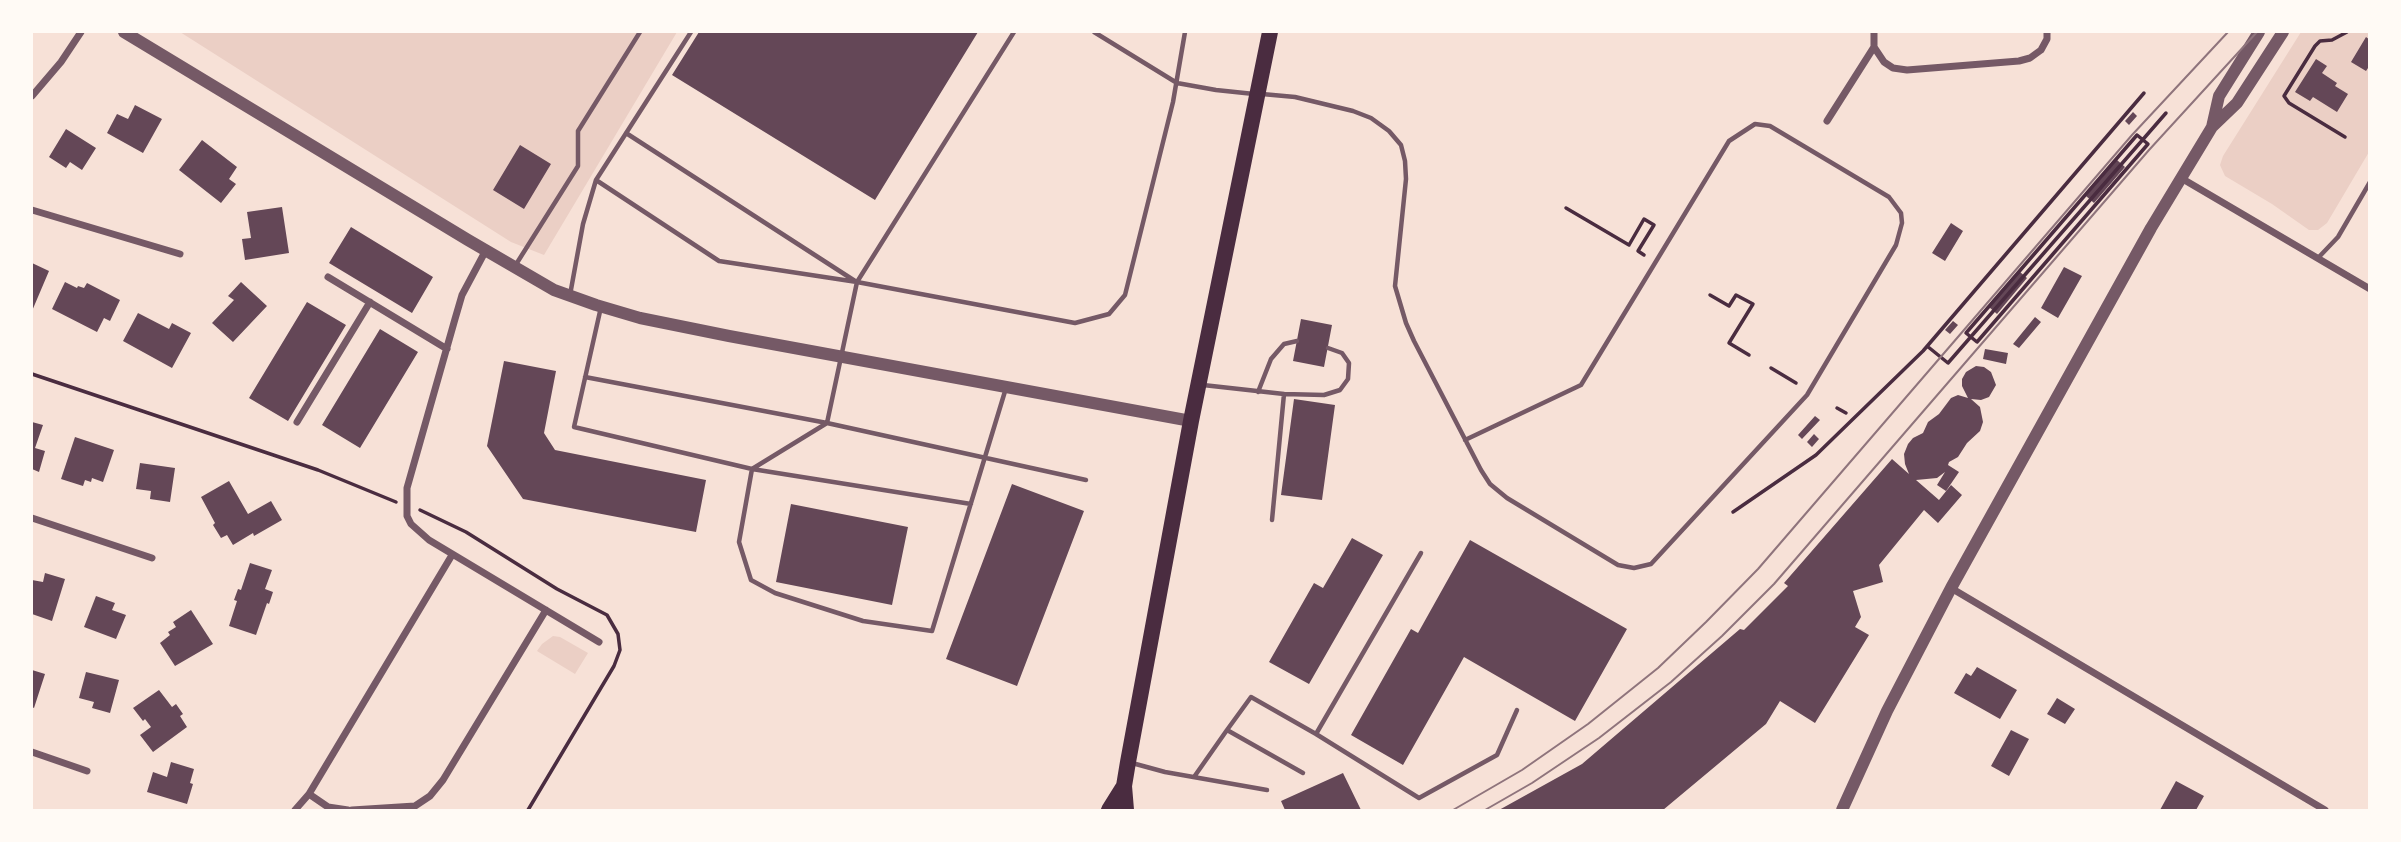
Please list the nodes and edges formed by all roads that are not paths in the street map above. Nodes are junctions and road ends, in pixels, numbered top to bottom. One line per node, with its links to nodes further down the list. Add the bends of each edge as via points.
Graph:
1 (81, 32): 16 (street)
2 (124, 32): 24 (street)
3 (640, 32): 27 (lane, via 578,131 578,166)
4 (691, 32): 19 (lane)
5 (1014, 32): 29 (lane)
6 (1094, 32): 14 (lane)
7 (1185, 32): 14 (lane)
8 (1270, 32): 15 (main road)
9 (1874, 32): 13 (street)
10 (2047, 32): 13 (street, via 2041,50 2019,61 1907,70 1884,62)
11 (2259, 32): 18 (street, via 2219,96)
12 (2283, 32): 18 (street, via 2237,103)
13 (1874, 47): 17 (street)
14 (1177, 83): 15 (lane); 29 (lane, via 1125,295 1109,314 1075,323)
15 (1256, 94): 39 (main road); 46 (lane, via 1295,97 1353,111 1371,118 1401,145 1406,179 1395,286 1406,323)
16 (32, 96)
17 (1828, 121)
18 (2212, 127): 20 (street)
19 (626, 133): 21 (lane); 29 (lane)
20 (2181, 178): 26 (street); 56 (street)
21 (596, 180): 29 (lane, via 719,261); 31 (lane)
22 (2370, 182): 26 (lane, via 2337,237)
23 (32, 210): 25 (street)
24 (486, 250): 27 (street); 36 (street, via 462,295)
25 (180, 254)
26 (2318, 258): 30 (street)
27 (514, 267): 31 (street)
28 (328, 277): 32 (street)
29 (857, 282): 37 (lane)
30 (2368, 285)
31 (570, 296): 33 (street)
32 (370, 302): 36 (street); 44 (street)
33 (601, 307): 37 (street); 38 (lane)
34 (1297, 341): 41 (lane, via 1284,344 1271,359)
35 (1328, 348): 42 (lane, via 1342,353 1349,363 1348,379 1340,390)
36 (447, 349): 54 (street, via 406,505 411,524)
37 (841, 356): 40 (street); 45 (lane)
38 (585, 377): 45 (lane); 48 (lane, via 574,427)
39 (1199, 384): 41 (lane); 43 (main road)
40 (1006, 387): 43 (street); 47 (lane)
41 (1258, 392): 42 (lane)
42 (1284, 394): 52 (lane)
43 (1191, 421): 63 (main road)
44 (298, 422)
45 (827, 423): 47 (lane); 48 (lane)
46 (1465, 440): 46 (lane, via 1490,484 1507,498 1619,565 1651,564 1807,395 1896,245 1901,213 1889,197 1770,126 1755,124 1730,141 1581,385)
47 (985, 456): 49 (lane); 50 (lane)
48 (752, 468): 50 (lane); 50 (lane, via 739,541 751,580 775,593 863,621 932,631)
49 (1086, 480)
50 (971, 504)
51 (32, 518): 55 (street)
52 (1272, 520)
53 (1421, 553): 61 (lane)
54 (452, 555): 57 (street); 69 (street)
55 (152, 558)
56 (1951, 587): 74 (street); 75 (street)
57 (546, 610): 58 (street); 71 (street, via 430,796 415,806)
58 (599, 642)
59 (1517, 710): 61 (lane, via 1497,755 1419,798)
60 (1227, 730): 61 (lane, via 1251,697); 65 (lane); 66 (lane)
61 (1316, 734)
62 (32, 752): 64 (street)
63 (1128, 762): 66 (lane); 67 (main road)
64 (87, 771)
65 (1303, 773)
66 (1194, 777): 68 (lane)
67 (1124, 786): 72 (main road); 73 (main road)
68 (1267, 790)
69 (309, 794): 70 (street); 71 (street, via 328,807)
70 (295, 810)
71 (350, 810)
72 (1109, 810)
73 (1126, 810)
74 (1842, 810)
75 (2325, 810)

